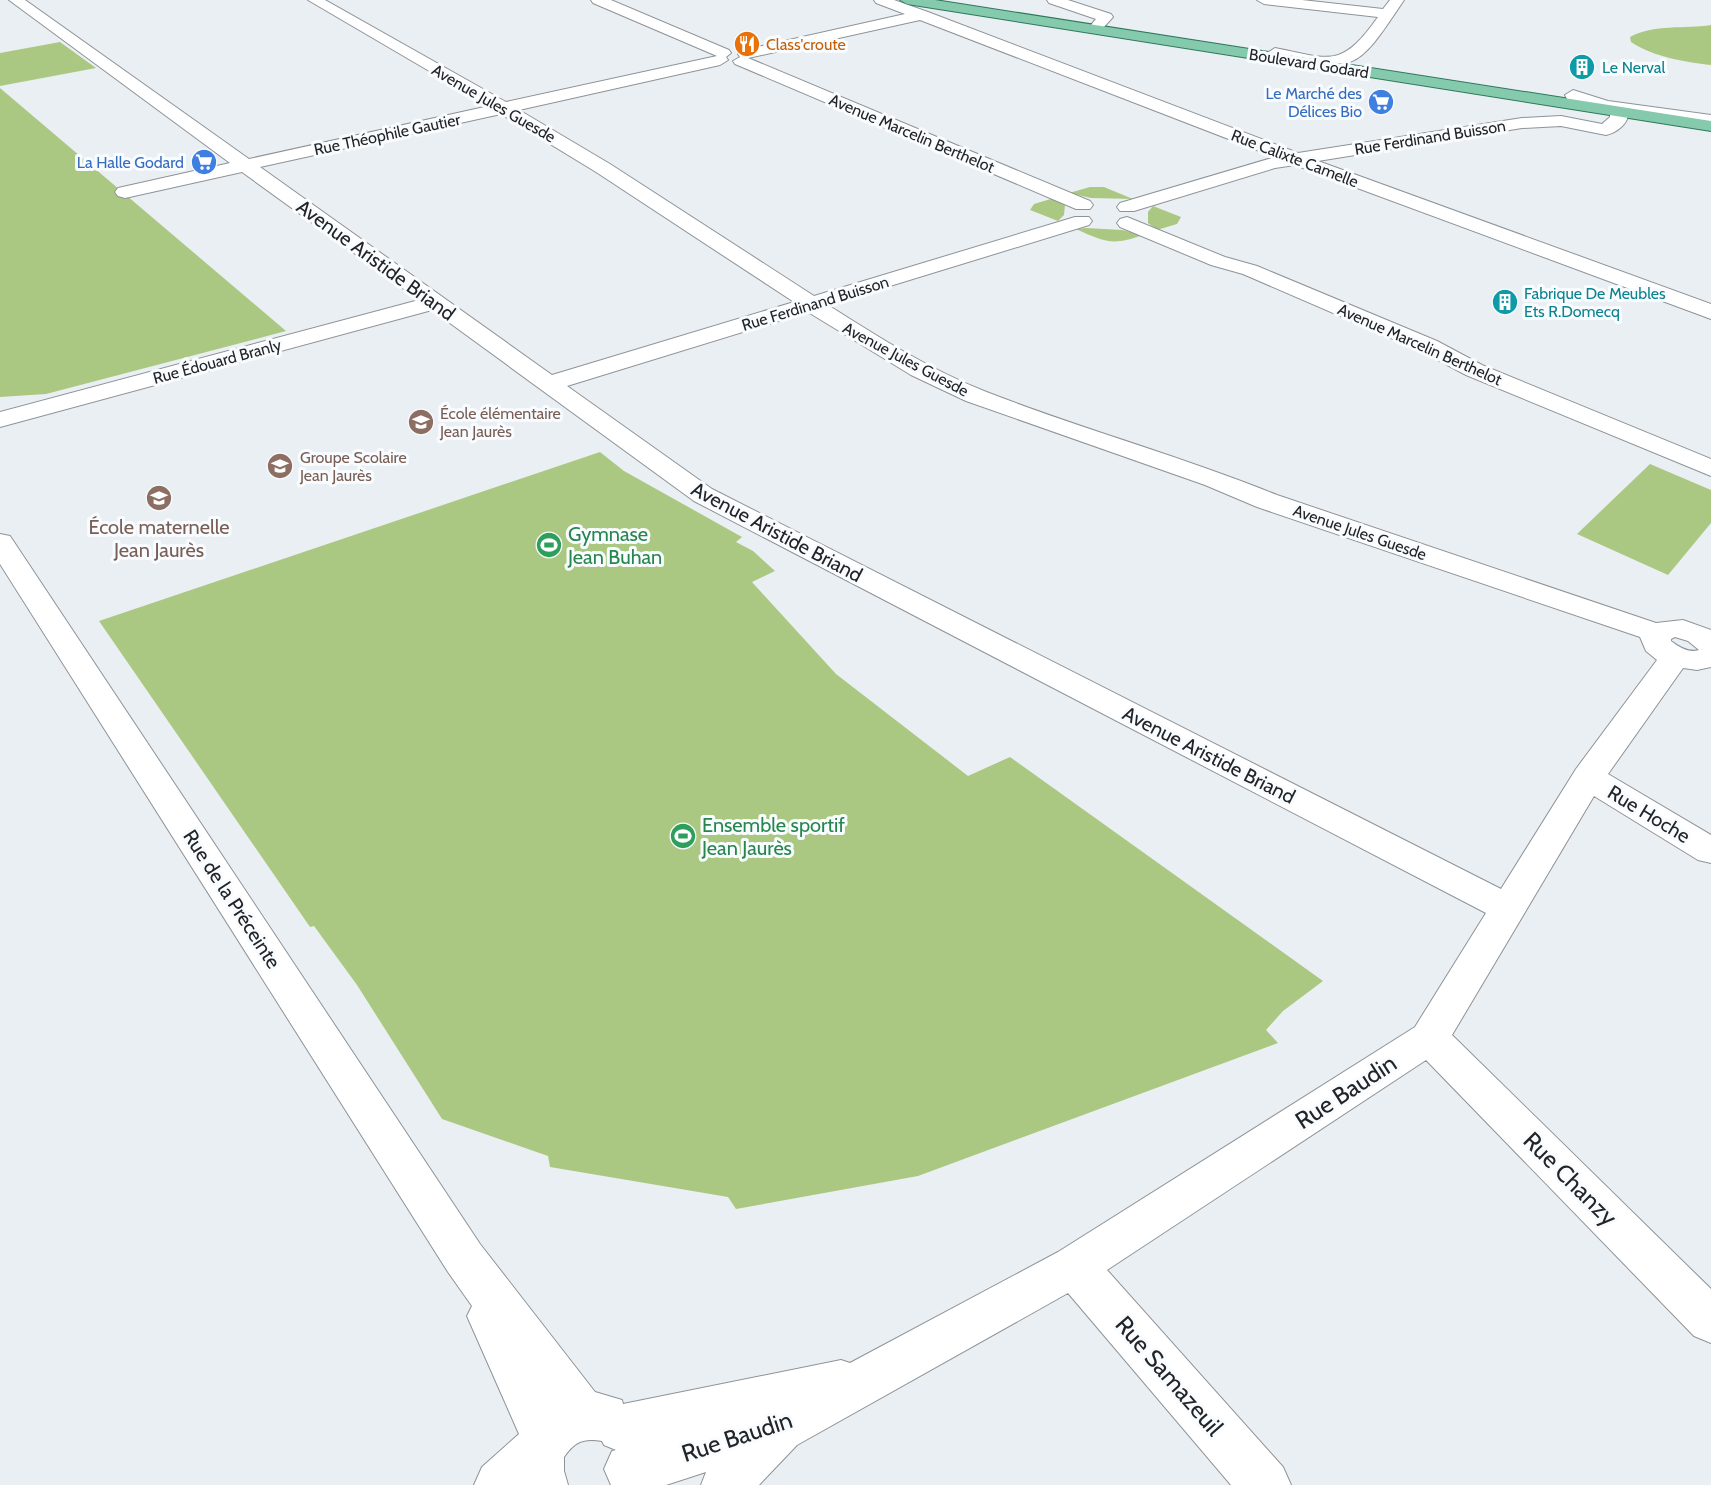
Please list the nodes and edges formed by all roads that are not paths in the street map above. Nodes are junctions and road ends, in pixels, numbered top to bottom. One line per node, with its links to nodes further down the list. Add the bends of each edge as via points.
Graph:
1 (315, 0): 21 (street, Avenue Jules Guesde)
2 (598, 0): 16 (street, via 638,15)
3 (881, 0): 13 (street, Rue Calixte Camelle)
4 (907, 0): 11 (main road, Boulevard Godard)
5 (940, 0): 14 (main road, Boulevard Godard)
6 (1054, 0): 14 (street, via 1106,17)
7 (1264, 0): 9 (street)
8 (1397, 0): 12 (street)
9 (1344, 4): 12 (street)
10 (13, 8): 28 (street, Avenue Aristide Briand, via 33,12)
11 (956, 8): 13 (street); 15 (main road, Boulevard Godard)
12 (1386, 14): 18 (street, via 1361,48)
13 (921, 16): 17 (street); 27 (street, Rue Calixte Camelle)
14 (1098, 24): 18 (main road, Boulevard Godard)
15 (1124, 34): 18 (street, via 1327,61); 19 (main road, Boulevard Godard)
16 (722, 57): 17 (street); 21 (street, Rue Théophile Gautier)
17 (743, 58): 30 (street, Avenue Marcelin Berthelot)
18 (1346, 59): 19 (street, via 1352,67); 20 (main road, Boulevard Godard)
19 (1364, 71): 20 (main road, Boulevard Godard)
20 (1573, 100): 22 (main road, Boulevard Godard); 23 (main road, Boulevard Godard); 24 (street)
21 (504, 108): 28 (street, Rue Théophile Gautier); 32 (street, Avenue Jules Guesde)
22 (1614, 109): 23 (street); 24 (street, Rue Ferdinand Buisson, via 1619,119 1606,130); 25 (main road, Boulevard Godard)
23 (1711, 118)
24 (1561, 121): 27 (street, Rue Ferdinand Buisson, via 1490,127)
25 (1682, 121): 26 (street)
26 (1711, 125)
27 (1296, 158): 30 (street, Rue Ferdinand Buisson); 33 (street, Rue Calixte Camelle)
28 (247, 165): 29 (street, Rue Théophile Gautier); 31 (street, Avenue Aristide Briand)
29 (125, 192)
30 (1105, 214): 32 (street, Rue Ferdinand Buisson); 36 (street, Avenue Marcelin Berthelot, via 1218,261 1250,270 1429,346 1474,370)
31 (434, 303): 34 (street, Avenue Aristide Briand); 35 (street, Rue Édouard Branly)
32 (810, 304): 34 (street, Rue Ferdinand Buisson); 38 (street, Avenue Jules Guesde, via 919,370 975,396 1267,501)
33 (1711, 312)
34 (548, 384): 41 (street, Avenue Aristide Briand, via 703,495)
35 (0, 420)
36 (1711, 468)
37 (0, 542): 47 (street, Rue de la Préceinte)
38 (1694, 640): 39 (street, Rue Baudin)
39 (1588, 777): 40 (street, Rue Hoche); 41 (street, Rue Baudin)
40 (1711, 851)
41 (1508, 908): 42 (street, Rue Baudin)
42 (1429, 1038): 43 (street, Rue Baudin); 44 (street, Rue Chanzy)
43 (1074, 1266): 45 (street, Rue Baudin); 50 (street, Rue Samazeuil)
44 (1711, 1321)
45 (872, 1377): 46 (street, Rue Baudin); 47 (street, Rue Baudin)
46 (781, 1427): 47 (street, Rue Baudin); 49 (street)
47 (590, 1457): 48 (street)
48 (500, 1485)
49 (727, 1485)
50 (1265, 1485)

